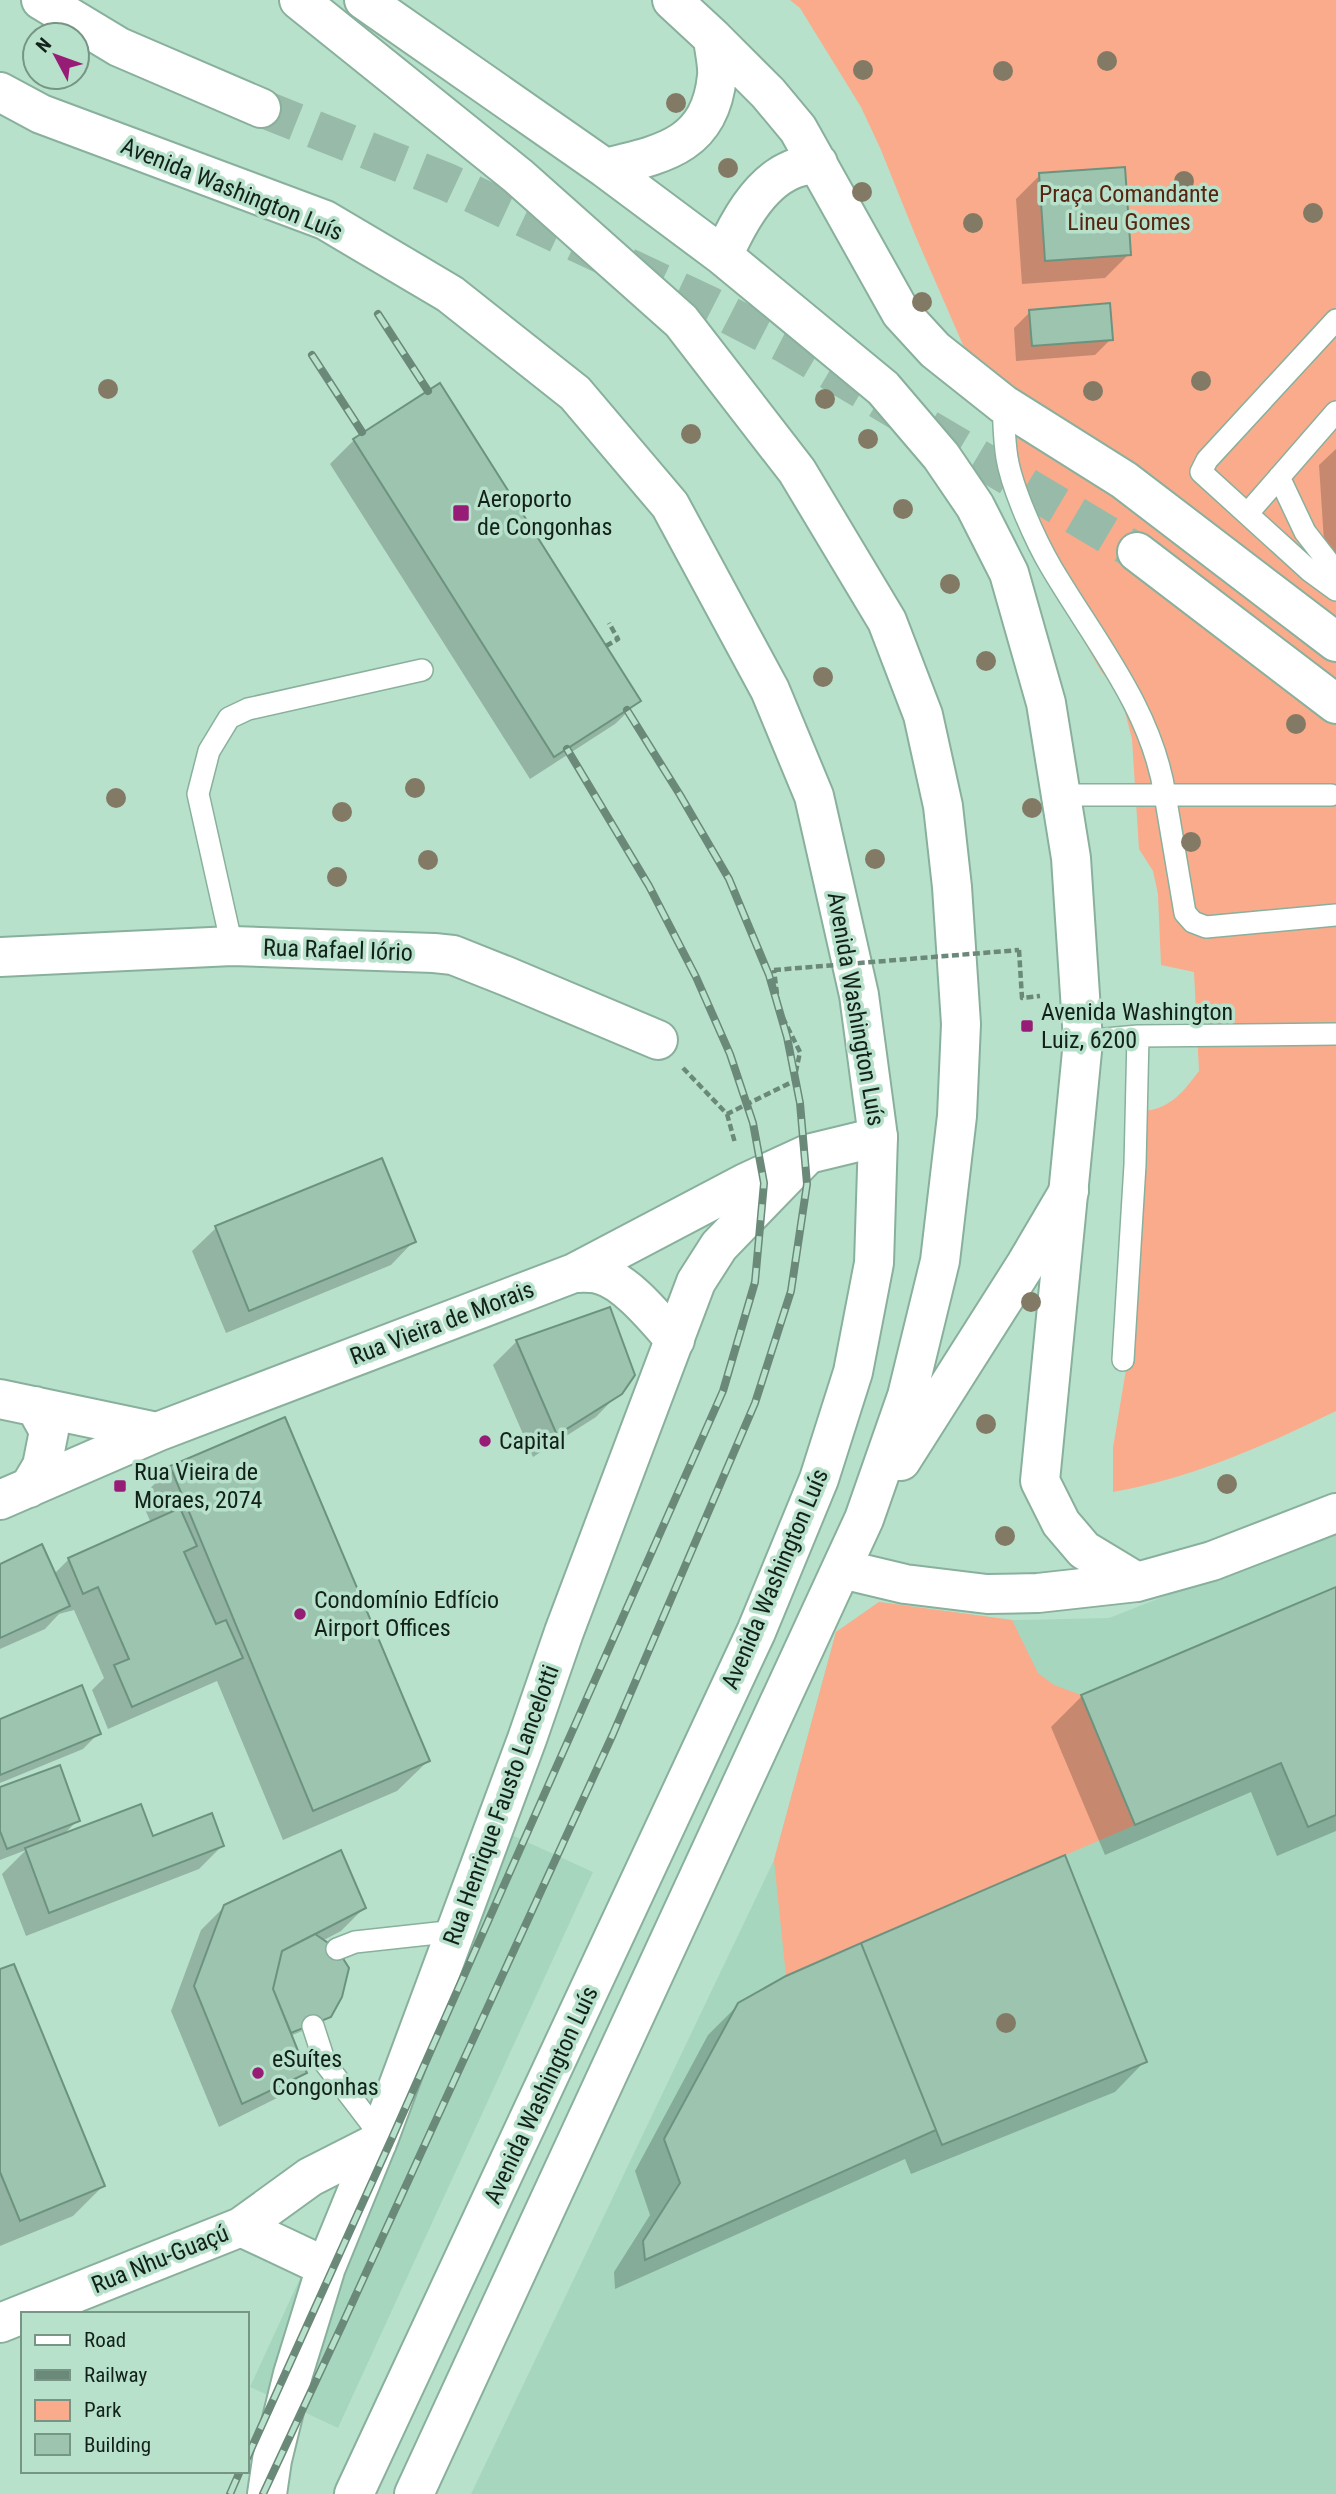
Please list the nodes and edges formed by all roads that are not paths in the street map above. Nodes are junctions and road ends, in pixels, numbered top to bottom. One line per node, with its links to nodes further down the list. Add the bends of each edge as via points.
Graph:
1 (41, 0): 7 (main road, via 119,47)
2 (299, 0): 42 (main road, via 518,176 681,321 797,471 887,621 923,715 943,806 952,887 961,1024 957,1116 940,1261 907,1396)
3 (364, 0): 9 (main road)
4 (672, 0): 5 (main road)
5 (713, 38): 8 (main road, via 768,93); 9 (main road, via 717,74 704,123 676,146)
6 (0, 92): 32 (main road, Avenida Washington Luís, via 41,114 325,220 450,294 575,393 670,505 771,690 814,796 859,995)
7 (261, 108)
8 (818, 163): 10 (main road, via 791,170 771,183 734,232); 12 (main road, via 901,313 935,350)
9 (605, 168): 10 (main road)
10 (723, 256): 22 (main road, via 883,388 941,456 975,506 1009,573 1046,703)
11 (1336, 320): 15 (lane, via 1203,467 1204,477)
12 (1003, 404): 19 (main road, via 1124,480); 23 (lane, via 1007,458 1021,502 1050,565 1132,697 1161,771)
13 (1336, 412): 14 (lane)
14 (1279, 477): 15 (lane); 17 (lane, via 1305,531)
15 (1248, 513): 18 (lane)
16 (1137, 552): 21 (main road)
17 (1336, 572)
18 (1336, 590)
19 (1336, 642)
20 (422, 670): 26 (lane, via 248,709 229,718 209,751 198,794)
21 (1336, 704)
22 (1063, 795): 23 (lane); 31 (main road)
23 (1165, 795): 24 (lane); 25 (lane, via 1185,913 1193,922 1206,927)
24 (1331, 795)
25 (1336, 915)
26 (232, 946): 27 (main road, Rua Rafael Iório); 30 (main road, Rua Rafael Iório, via 453,955)
27 (0, 957)
28 (1336, 1034): 29 (lane)
29 (1138, 1036): 31 (lane); 37 (lane)
30 (658, 1041)
31 (1083, 1041): 34 (main road)
32 (878, 1137): 33 (main road, Rua Vieira de Morais); 55 (main road, Avenida Washington Luís, via 874,1263 853,1371 819,1479 756,1632)
33 (808, 1154): 35 (main road, Rua Vieira de Morais, via 745,1182); 36 (main road, Rua Henrique Fausto Lancelotti, via 719,1246 696,1282)
34 (1069, 1191): 42 (main road); 44 (main road, via 1040,1481 1061,1523 1084,1550)
35 (574, 1273): 36 (main road, via 602,1275 619,1284); 39 (main road, Rua Vieira de Morais)
36 (675, 1340): 45 (main road, Rua Henrique Fausto Lancelotti)
37 (1123, 1360)
38 (17, 1403): 39 (main road); 40 (main road, via 49,1431 42,1466)
39 (157, 1432): 40 (main road, Rua Vieira de Morais)
40 (14, 1494)
41 (1336, 1513): 44 (main road, via 1212,1561)
42 (864, 1519): 43 (main road)
43 (842, 1569): 44 (main road, via 905,1584 987,1594); 56 (main road)
44 (1138, 1582)
45 (456, 1931): 46 (lane, via 355,1942); 48 (main road, Rua Henrique Fausto Lancelotti)
46 (337, 1949)
47 (313, 2026): 48 (lane, via 325,2063)
48 (379, 2139): 49 (main road, Rua Nhu-Guaçú, via 303,2182); 50 (main road, Rua Henrique Fausto Lancelotti)
49 (241, 2227): 50 (main road, Rua Nhu-Guaçú); 51 (main road, Rua Nhu-Guaçú)
50 (326, 2267): 54 (main road, Rua Henrique Fausto Lancelotti, via 293,2374)
51 (28, 2312)
52 (21, 2315): 53 (main road, Rua Nhu-Guaçú)
53 (0, 2323)
54 (267, 2494)
55 (354, 2494)
56 (414, 2494)

